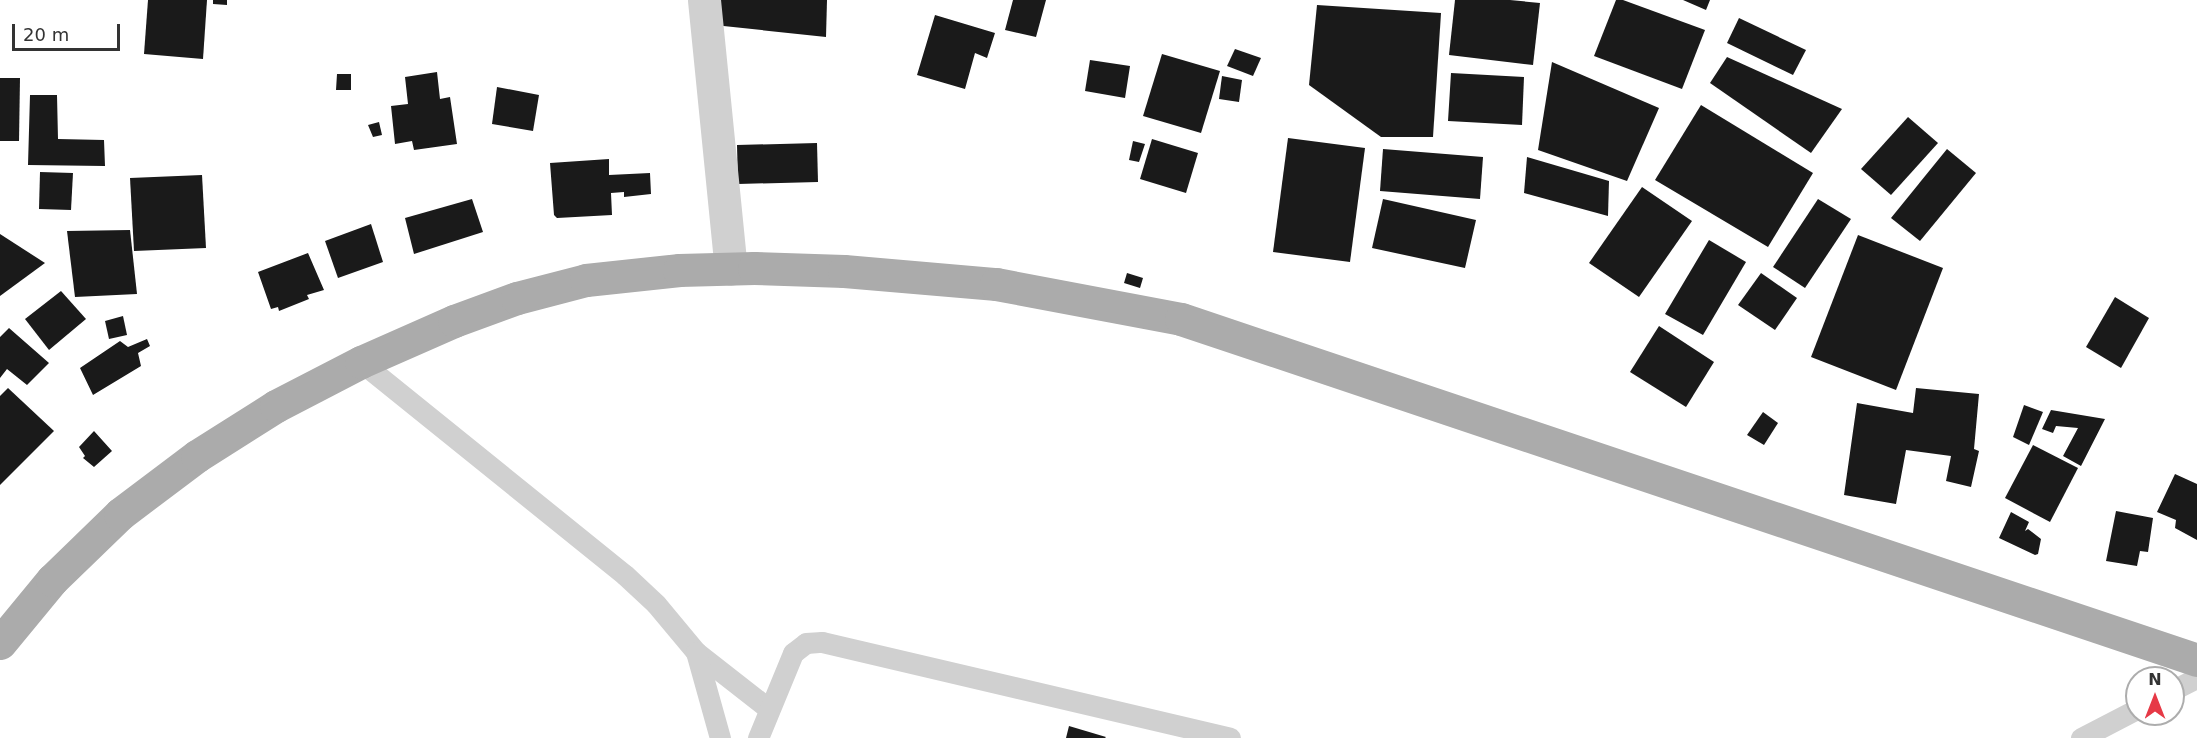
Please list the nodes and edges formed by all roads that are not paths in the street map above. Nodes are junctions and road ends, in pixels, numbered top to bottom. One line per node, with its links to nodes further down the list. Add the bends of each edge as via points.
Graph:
1 (704, 0): 2 (street)
2 (731, 269): 3 (main road, via 678,270 586,280 517,298); 6 (main road, via 844,271 996,284 1181,319)
3 (361, 362): 4 (main road, via 276,406 197,456 120,514 52,580); 5 (lane, via 625,575 656,604)
4 (0, 643)
5 (696, 652): 7 (lane); 9 (lane)
6 (2197, 660)
7 (769, 709): 10 (lane); 11 (lane, via 793,652 806,643 822,642)
8 (2125, 715): 12 (lane)
9 (720, 738)
10 (758, 738)
11 (1230, 738)
12 (2081, 738)

